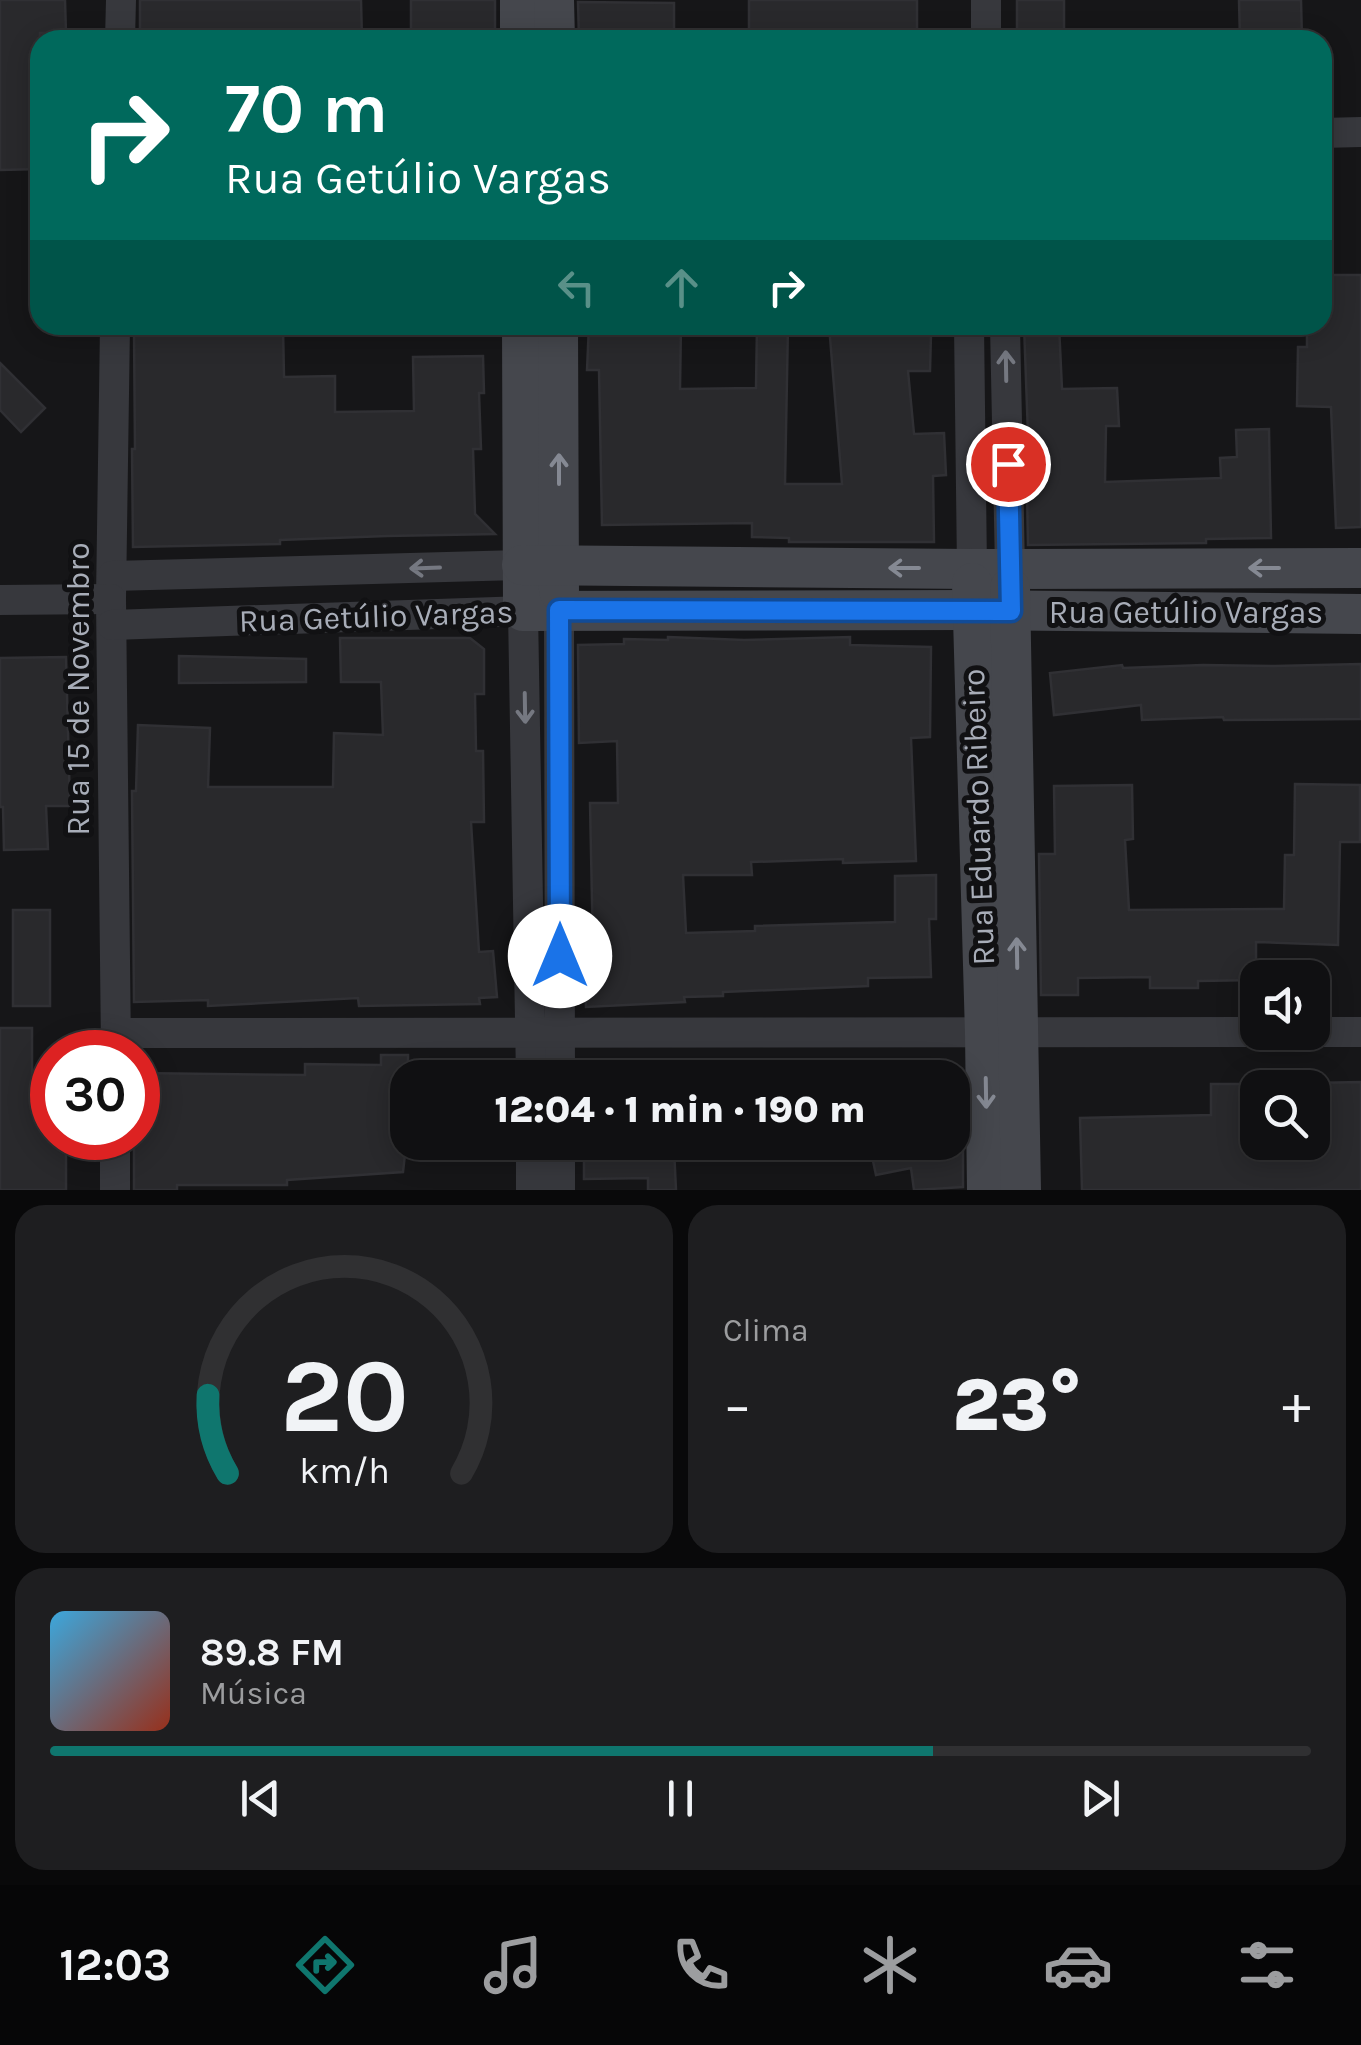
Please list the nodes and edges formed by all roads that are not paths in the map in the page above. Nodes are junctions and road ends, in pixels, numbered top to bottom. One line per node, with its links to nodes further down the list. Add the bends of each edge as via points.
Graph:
1 (121, 0): 5 (street)
2 (520, 0): 6 (street)
3 (554, 0): 7 (street)
4 (986, 0): 8 (street)
5 (120, 30)
6 (520, 30)
7 (555, 30)
8 (986, 30)
9 (1332, 132): 10 (street)
10 (1361, 132)
11 (115, 335): 20 (street, Rua 15 de Novembro)
12 (523, 335): 16 (street)
13 (557, 335): 16 (street, one-way to 13)
14 (970, 335): 18 (street, Rua Eduardo Ribeiro)
15 (1004, 335): 18 (street, Rua Eduardo Ribeiro, one-way to 15)
16 (541, 566): 18 (street, Rua Getúlio Vargas, one-way to 16); 20 (street, Rua Getúlio Vargas, one-way to 20); 21 (street)
17 (1361, 568): 18 (street, Rua Getúlio Vargas, one-way to 18)
18 (991, 569): 22 (street, Rua Eduardo Ribeiro)
19 (0, 600): 20 (street, Rua Getúlio Vargas)
20 (112, 600): 21 (street, Rua Getúlio Vargas); 24 (street, Rua 15 de Novembro)
21 (541, 610): 22 (street, Rua Getúlio Vargas); 25 (street)
22 (991, 611): 23 (street, Rua Getúlio Vargas); 29 (street, Rua Eduardo Ribeiro)
23 (1361, 614)
24 (116, 1030)
25 (545, 1032): 29 (street); 30 (street); 31 (street); 32 (street)
26 (1240, 1032): 29 (street)
27 (1330, 1032): 28 (street)
28 (1361, 1032)
29 (1002, 1034): 39 (street, Rua Eduardo Ribeiro, one-way to 39); 40 (street, Rua Eduardo Ribeiro)
30 (160, 1041)
31 (536, 1060)
32 (554, 1060)
33 (115, 1160): 36 (street)
34 (531, 1160): 37 (street)
35 (560, 1160): 38 (street)
36 (115, 1190)
37 (531, 1190)
38 (560, 1190)
39 (987, 1190)
40 (1021, 1190)

